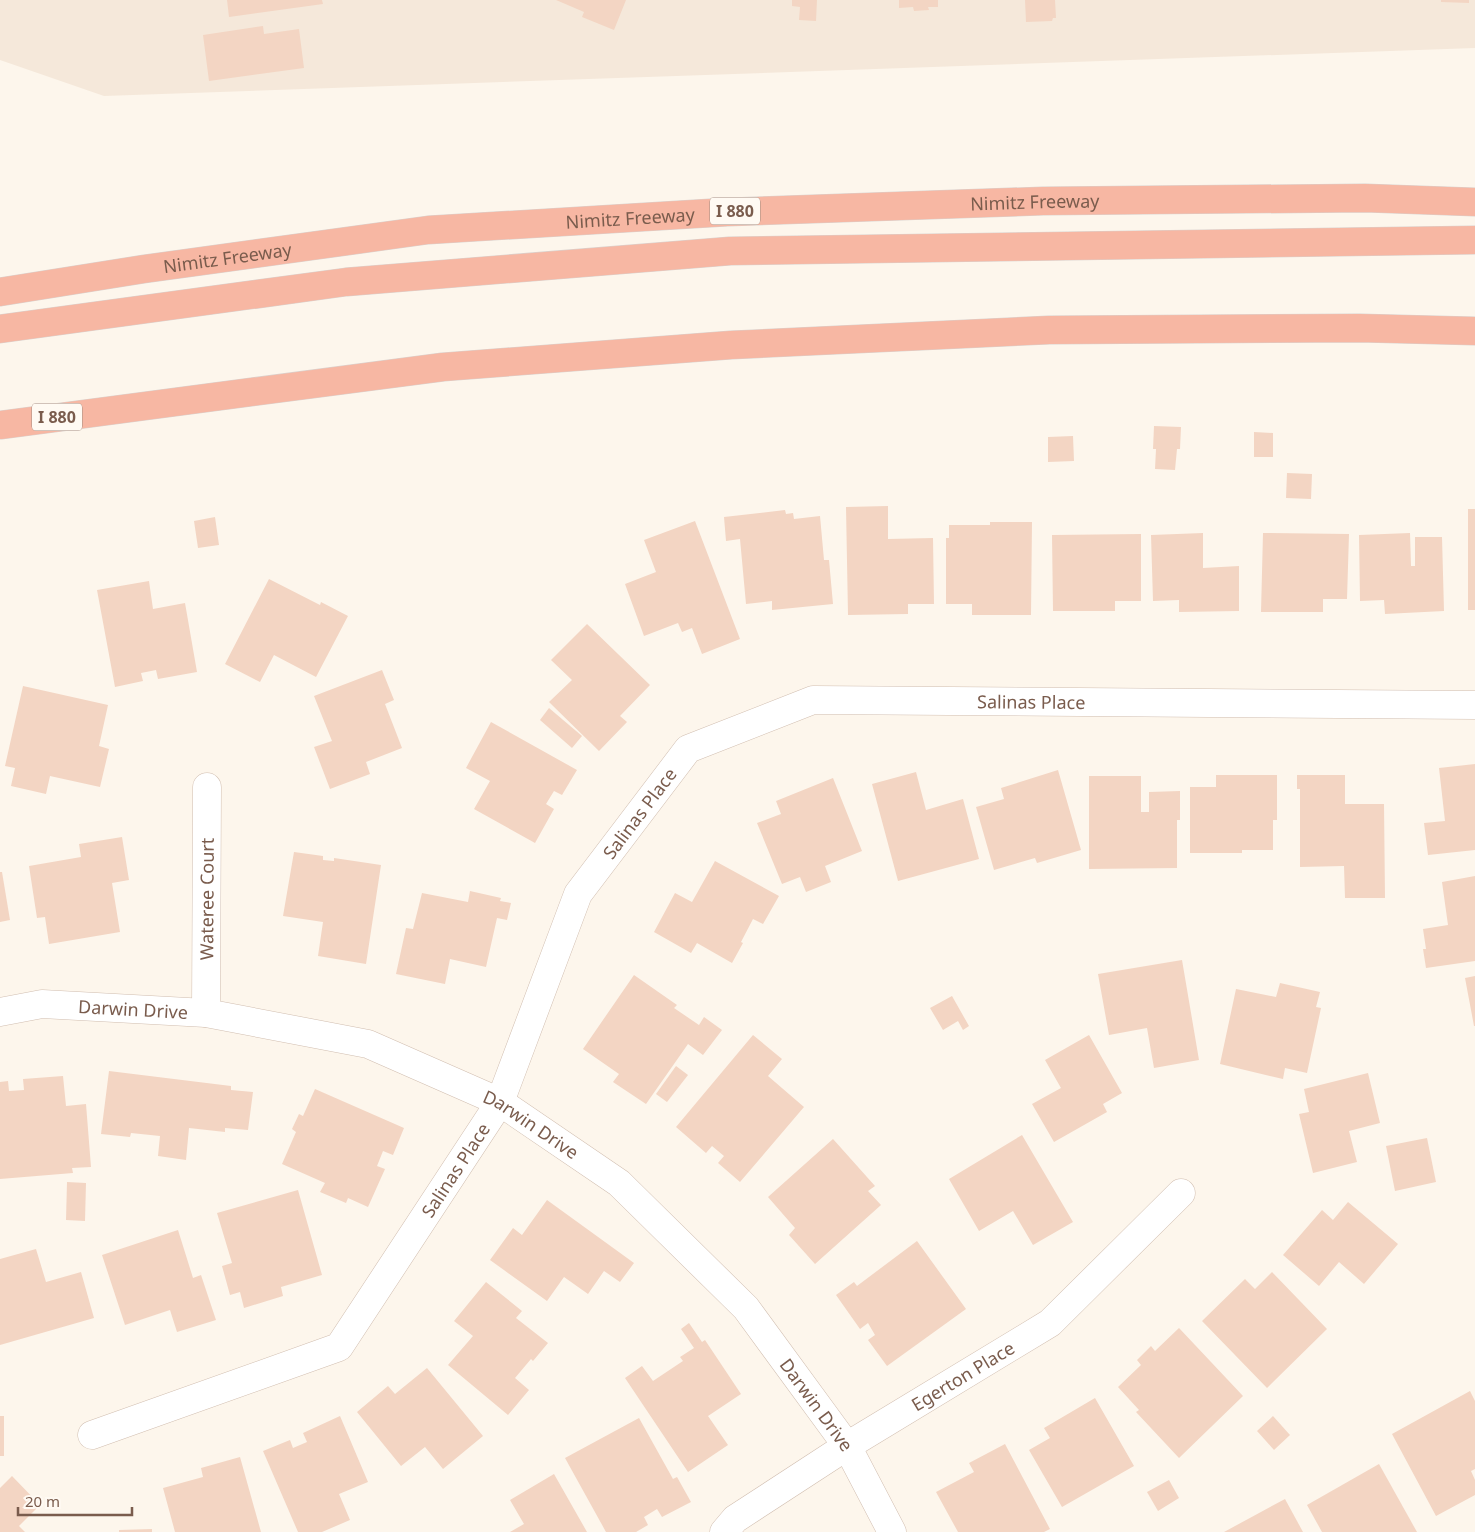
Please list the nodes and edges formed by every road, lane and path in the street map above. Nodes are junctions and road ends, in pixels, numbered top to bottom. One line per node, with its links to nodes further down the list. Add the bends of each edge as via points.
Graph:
1 (1475, 202): 3 (highway, Nimitz Freeway / I 880, via 1365,198 1043,201 727,212 428,230)
2 (1475, 240): 4 (highway, via 730,251 346,282)
3 (0, 292)
4 (0, 329)
5 (1475, 331): 6 (highway, I 880, via 1359,328 1050,330 731,345 443,367)
6 (0, 425)
7 (1475, 705): 11 (street, Salinas Place, via 813,700 688,749 578,894)
8 (208, 787): 10 (street, Wateree Court)
9 (0, 1012): 10 (street, Darwin Drive, via 42,1004)
10 (206, 1013): 11 (street, Darwin Drive, via 368,1044)
11 (500, 1102): 13 (street, Salinas Place, via 339,1347); 14 (street, Darwin Drive, via 620,1184 746,1308)
12 (1181, 1193): 14 (street, Egerton Place, via 1050,1323)
13 (92, 1435)
14 (847, 1446): 15 (street, Egerton Place, via 735,1519); 16 (street, Darwin Drive)
15 (724, 1532)
16 (892, 1532)

